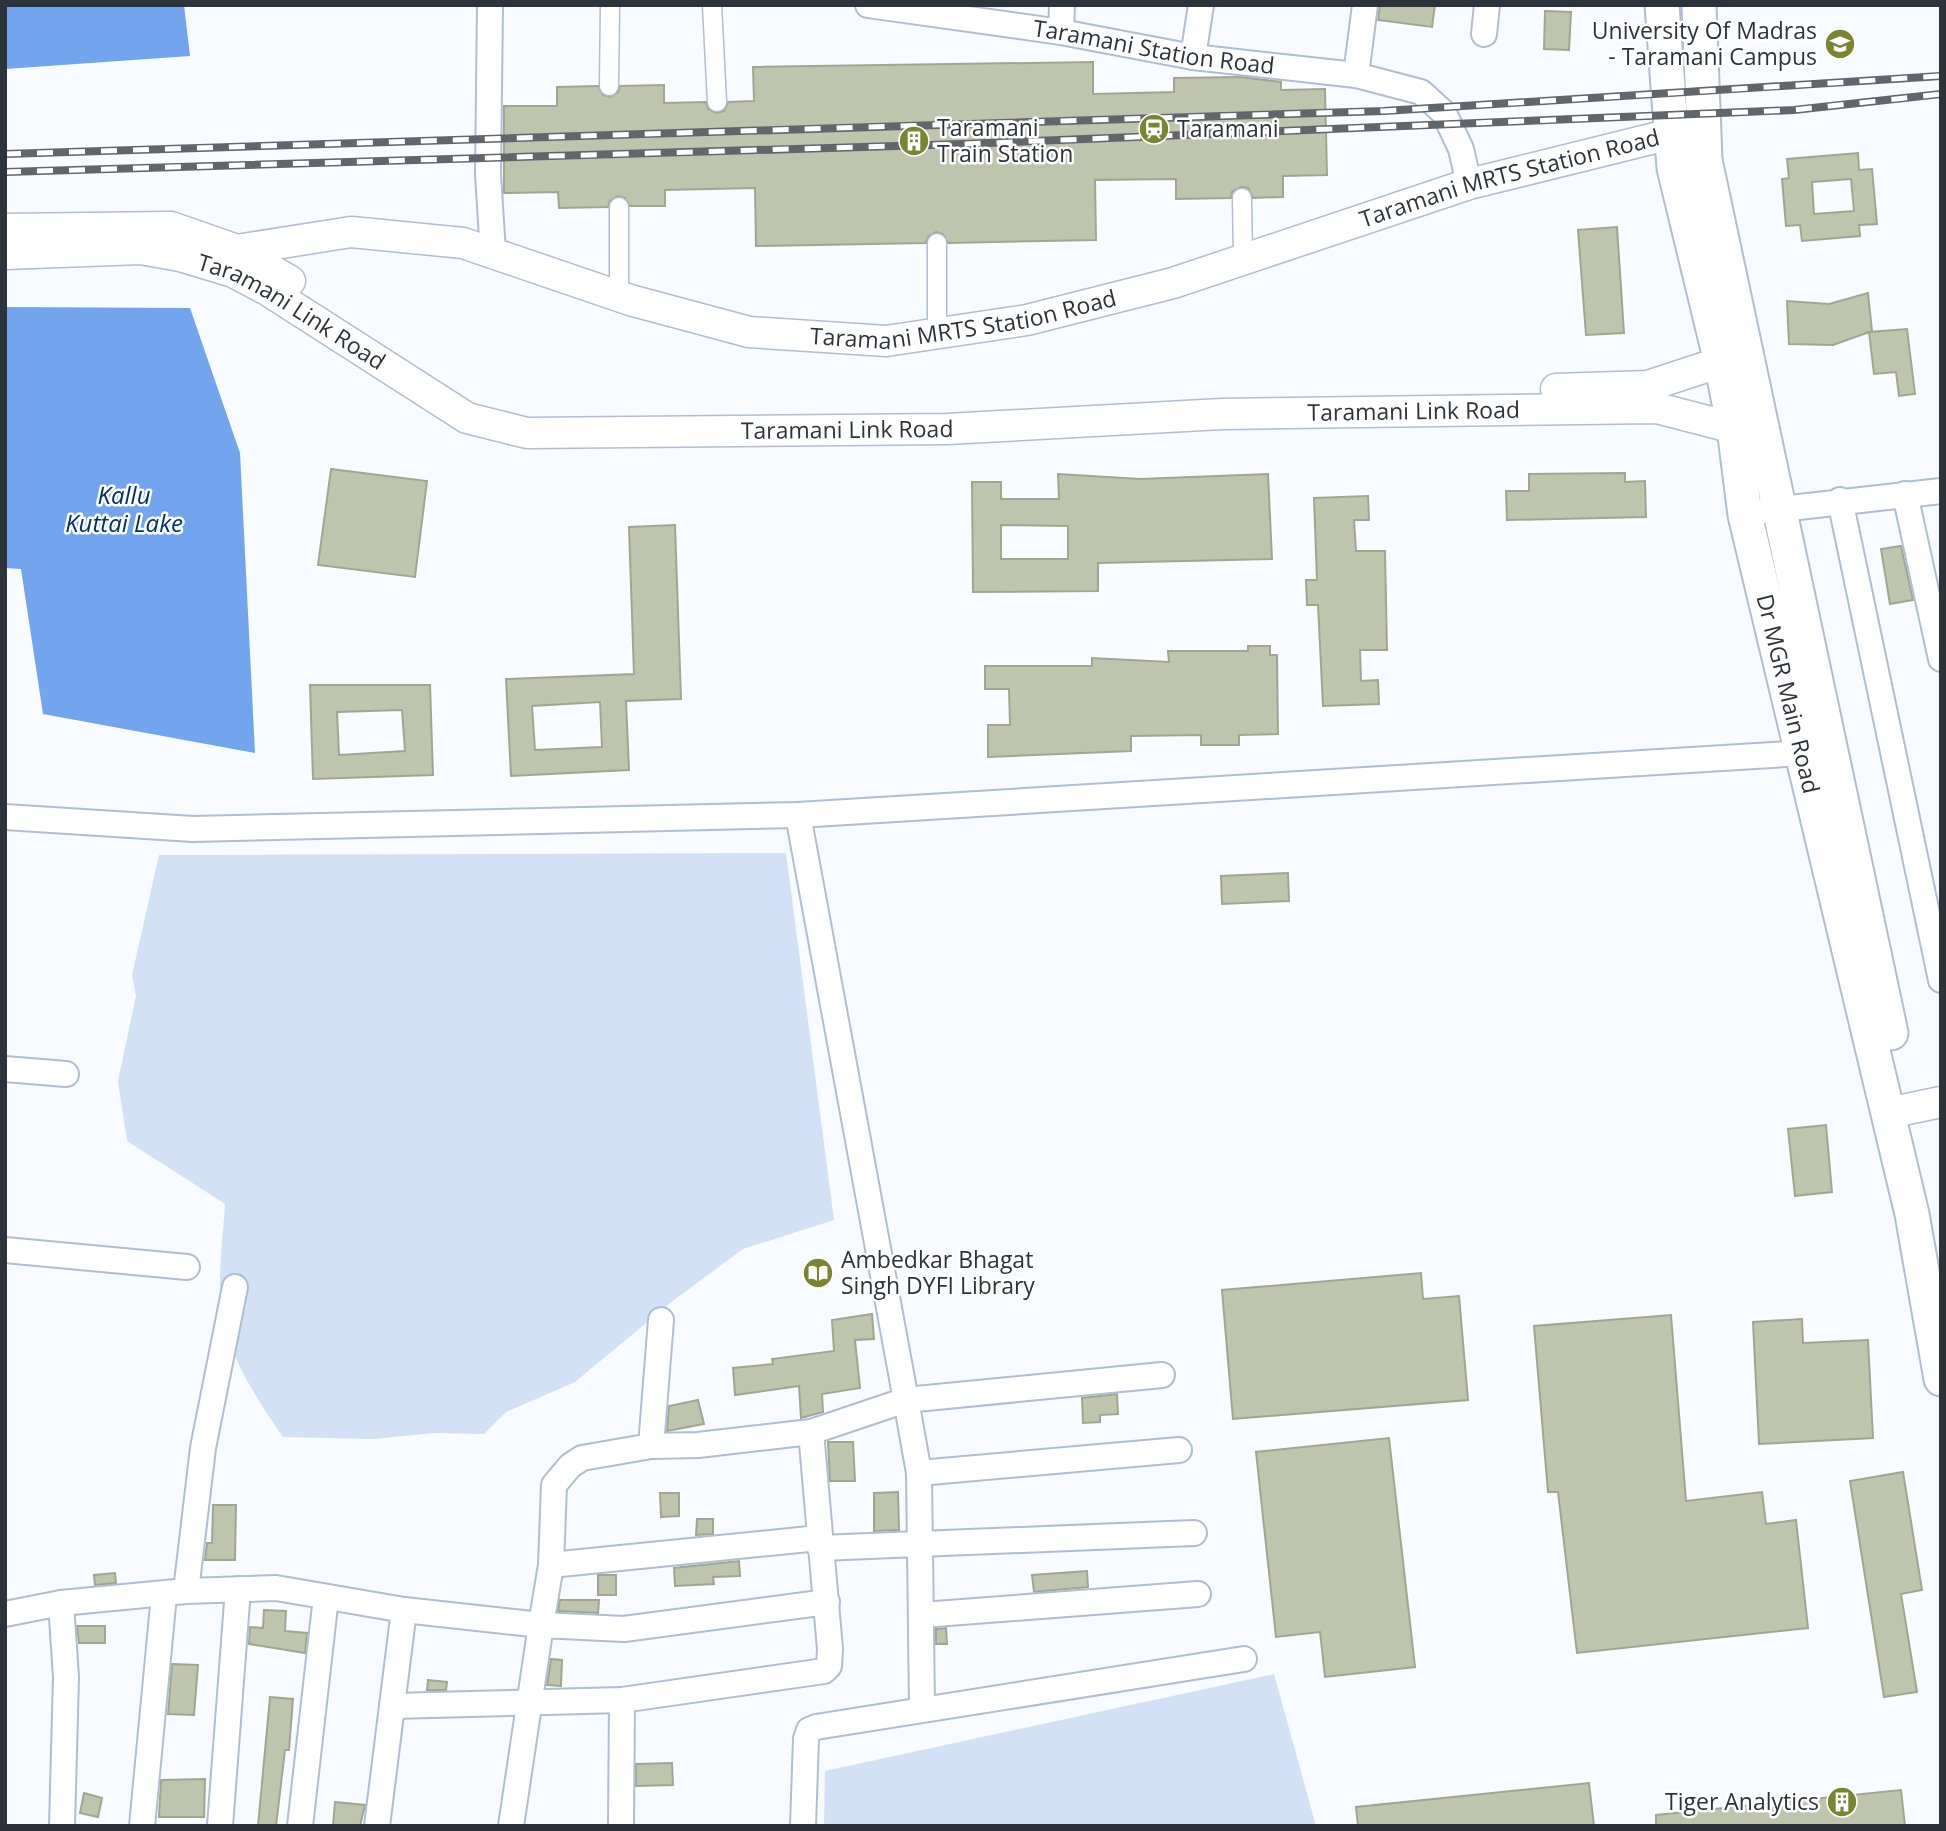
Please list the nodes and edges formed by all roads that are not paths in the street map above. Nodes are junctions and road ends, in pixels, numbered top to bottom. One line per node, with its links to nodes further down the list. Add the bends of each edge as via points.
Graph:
1 (490, 5): 24 (street, via 488,174)
2 (610, 5): 15 (street)
3 (712, 5): 16 (street)
4 (868, 5): 11 (street, Taramani Station Road)
5 (1062, 5): 11 (street)
6 (1201, 5): 13 (street)
7 (1366, 5): 14 (street)
8 (1487, 5): 12 (street)
9 (1662, 5): 17 (main road, Dr MGR Main Road)
10 (1699, 5): 18 (main road, Dr MGR Main Road)
11 (1061, 32): 13 (street, Taramani Station Road)
12 (1484, 34)
13 (1193, 57): 14 (street, Taramani Station Road)
14 (1356, 75): 19 (street, Taramani Station Road, via 1421,92 1444,113 1461,149)
15 (609, 86)
16 (717, 102)
17 (1671, 134): 18 (street, Taramani MRTS Station Road); 19 (street, Taramani MRTS Station Road); 30 (main road, Dr MGR Main Road, via 1674,168)
18 (1704, 134): 35 (main road, Dr MGR Main Road, via 1705,160)
19 (1469, 184): 26 (street, Taramani MRTS Station Road)
20 (1242, 198): 26 (street)
21 (620, 206): 28 (street)
22 (5, 229): 27 (street, Taramani Link Road, via 171,227)
23 (937, 243): 29 (street)
24 (493, 253): 27 (street, Taramani MRTS Station Road, via 463,243 351,232); 28 (street, Taramani MRTS Station Road)
25 (5, 254): 27 (street, Taramani Link Road, via 141,249)
26 (1243, 260): 29 (street, Taramani MRTS Station Road, via 1027,320)
27 (235, 261): 30 (street, Taramani Link Road, via 478,401 530,414 945,411 1221,395 1648,386); 31 (street, Taramani Link Road, via 269,291 467,418 527,433 947,429 1222,414 1657,408)
28 (619, 296): 29 (street, Taramani MRTS Station Road, via 749,332 886,341)
29 (937, 333)
30 (1721, 362): 31 (main road, Dr MGR Main Road)
31 (1734, 428): 36 (main road, Dr MGR Main Road)
32 (1941, 491): 33 (street)
33 (1905, 494): 34 (street); 37 (street)
34 (1840, 500): 35 (street); 41 (street)
35 (1778, 508): 36 (street); 45 (main road, Dr MGR Main Road)
36 (1745, 515): 38 (main road, Dr MGR Main Road)
37 (1941, 659)
38 (1802, 753): 39 (street); 45 (main road, Dr MGR Main Road)
39 (798, 816): 40 (street, via 192,829); 53 (street)
40 (5, 817)
41 (1941, 980)
42 (5, 1069): 43 (street)
43 (66, 1074)
44 (1941, 1102): 45 (street)
45 (1897, 1111): 48 (main road, Dr MGR Main Road); 52 (main road, Dr MGR Main Road)
46 (5, 1250): 47 (street)
47 (187, 1267)
48 (1941, 1272)
49 (235, 1287): 63 (street)
50 (661, 1320): 55 (street)
51 (1162, 1375): 53 (street)
52 (1941, 1379)
53 (906, 1400): 54 (street); 57 (street)
54 (811, 1432): 55 (street); 59 (street)
55 (651, 1446): 61 (street, via 582,1458 560,1475 554,1485)
56 (1179, 1450): 57 (street)
57 (919, 1473): 60 (street)
58 (1194, 1533): 60 (street)
59 (820, 1543): 60 (street); 61 (street); 66 (street)
60 (919, 1543): 70 (street)
61 (551, 1565): 71 (street)
62 (238, 1589): 63 (street); 65 (street, via 276,1588); 79 (street)
63 (175, 1593): 67 (street); 78 (street)
64 (1198, 1594): 70 (street)
65 (326, 1597): 68 (street); 80 (street)
66 (827, 1602): 71 (street, via 624,1629); 73 (street, via 830,1657 824,1671)
67 (61, 1603): 69 (street); 77 (street, via 66,1677)
68 (404, 1610): 71 (street); 75 (street)
69 (5, 1614)
70 (922, 1615): 76 (street)
71 (541, 1625): 74 (street)
72 (1244, 1659): 76 (street)
73 (622, 1700): 74 (street); 83 (street)
74 (528, 1704): 75 (street); 82 (street)
75 (392, 1706): 81 (street)
76 (922, 1708): 84 (street, via 809,1730)
77 (62, 1826)
78 (142, 1826)
79 (219, 1826)
80 (300, 1826)
81 (377, 1826)
82 (511, 1826)
83 (621, 1826)
84 (803, 1826)

